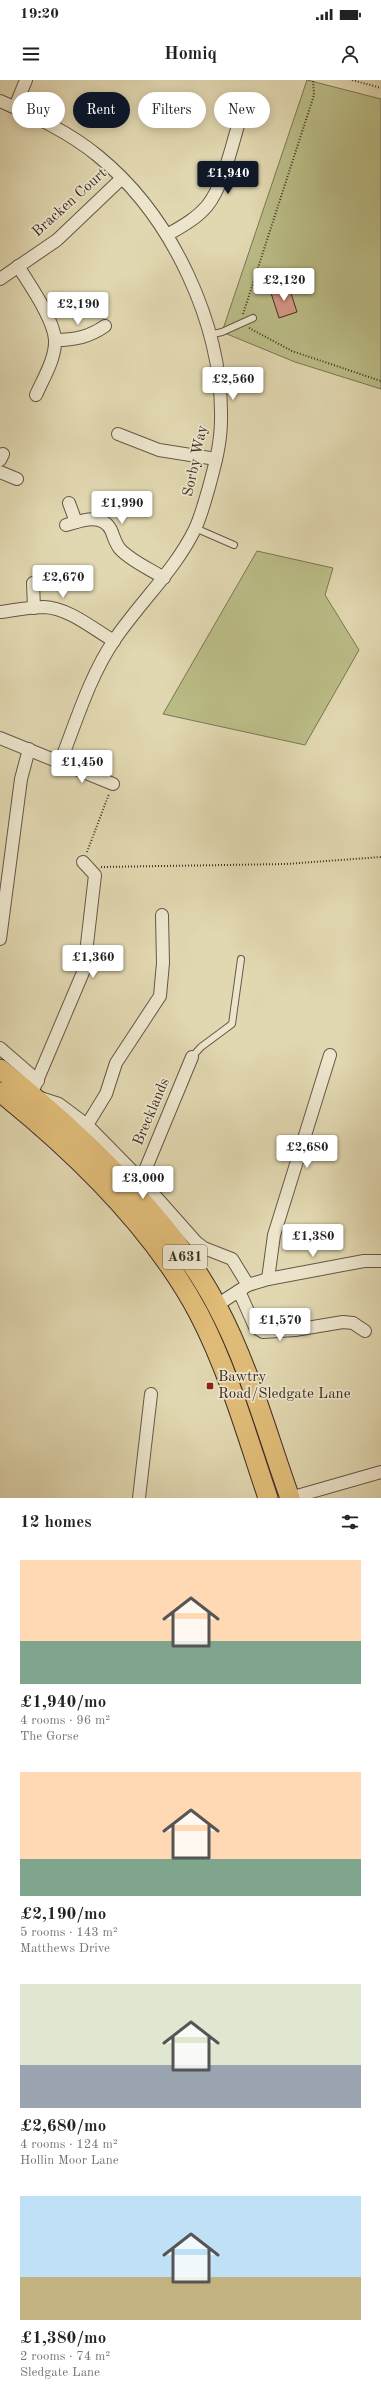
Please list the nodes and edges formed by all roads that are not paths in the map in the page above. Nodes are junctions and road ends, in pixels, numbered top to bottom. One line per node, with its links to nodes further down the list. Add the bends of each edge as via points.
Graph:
1 (26, 80): 2 (street)
2 (21, 92)
3 (0, 102): 4 (street, Sorby Way)
4 (12, 107)
5 (55, 128): 7 (street, Sorby Way, via 77,139 100,157)
6 (237, 128): 8 (street, via 217,190 208,205 194,219)
7 (121, 179): 8 (street, Sorby Way); 9 (street, Bracken Court, via 57,240)
8 (167, 235): 13 (street, Sorby Way, via 188,276)
9 (18, 266): 10 (street, Bracken Court); 14 (street, via 41,303)
10 (0, 279)
11 (252, 318): 13 (lane)
12 (105, 326): 14 (street, via 93,334 74,340)
13 (210, 335): 17 (street, Sorby Way, via 218,369 220,397 221,420)
14 (55, 340): 15 (street, via 51,360)
15 (36, 395)
16 (118, 434): 17 (street, via 159,450)
17 (216, 459): 21 (street, Sorby Way)
18 (0, 472): 19 (street)
19 (17, 479)
20 (68, 503): 23 (street, via 71,523 90,519 104,522 110,527 115,543 121,550)
21 (195, 528): 22 (lane); 23 (street, Sorby Way)
22 (234, 545)
23 (164, 578): 27 (street, Sorby Way)
24 (33, 584): 25 (street)
25 (34, 608): 26 (street); 27 (street, via 45,607 68,614)
26 (1, 612)
27 (114, 641): 30 (street, Sorby Way, via 96,674)
28 (0, 738): 29 (street)
29 (29, 749): 30 (street); 34 (street, via 21,779)
30 (60, 763): 31 (street)
31 (113, 784)
32 (83, 862): 40 (street, via 95,875 84,970)
33 (162, 915): 42 (street, via 163,963 160,996 116,1062 106,1094)
34 (0, 939)
35 (241, 959): 38 (lane, via 232,1024)
36 (0, 1048): 40 (street)
37 (330, 1055): 45 (street, via 274,1235)
38 (192, 1057): 43 (street, Brecklands)
39 (0, 1069): 40 (main road, A631)
40 (34, 1088): 42 (street); 47 (main road, A631, via 175,1242)
41 (0, 1092): 52 (main road, A631, via 50,1135 101,1185 158,1251 198,1314 209,1337)
42 (87, 1125): 43 (street)
43 (141, 1180): 46 (street, via 196,1242 232,1260)
44 (381, 1261): 45 (street, via 364,1261)
45 (268, 1279): 46 (street)
46 (244, 1288): 47 (street); 48 (street, via 255,1327 263,1332 343,1322 353,1323)
47 (217, 1305): 50 (main road, A631)
48 (365, 1331)
49 (151, 1394): 53 (street)
50 (264, 1425): 52 (main road, A631, via 271,1467 268,1472); 55 (main road, A631)
51 (381, 1472): 55 (street)
52 (260, 1475): 54 (main road, A631)
53 (139, 1498)
54 (268, 1498)
55 (290, 1498)

